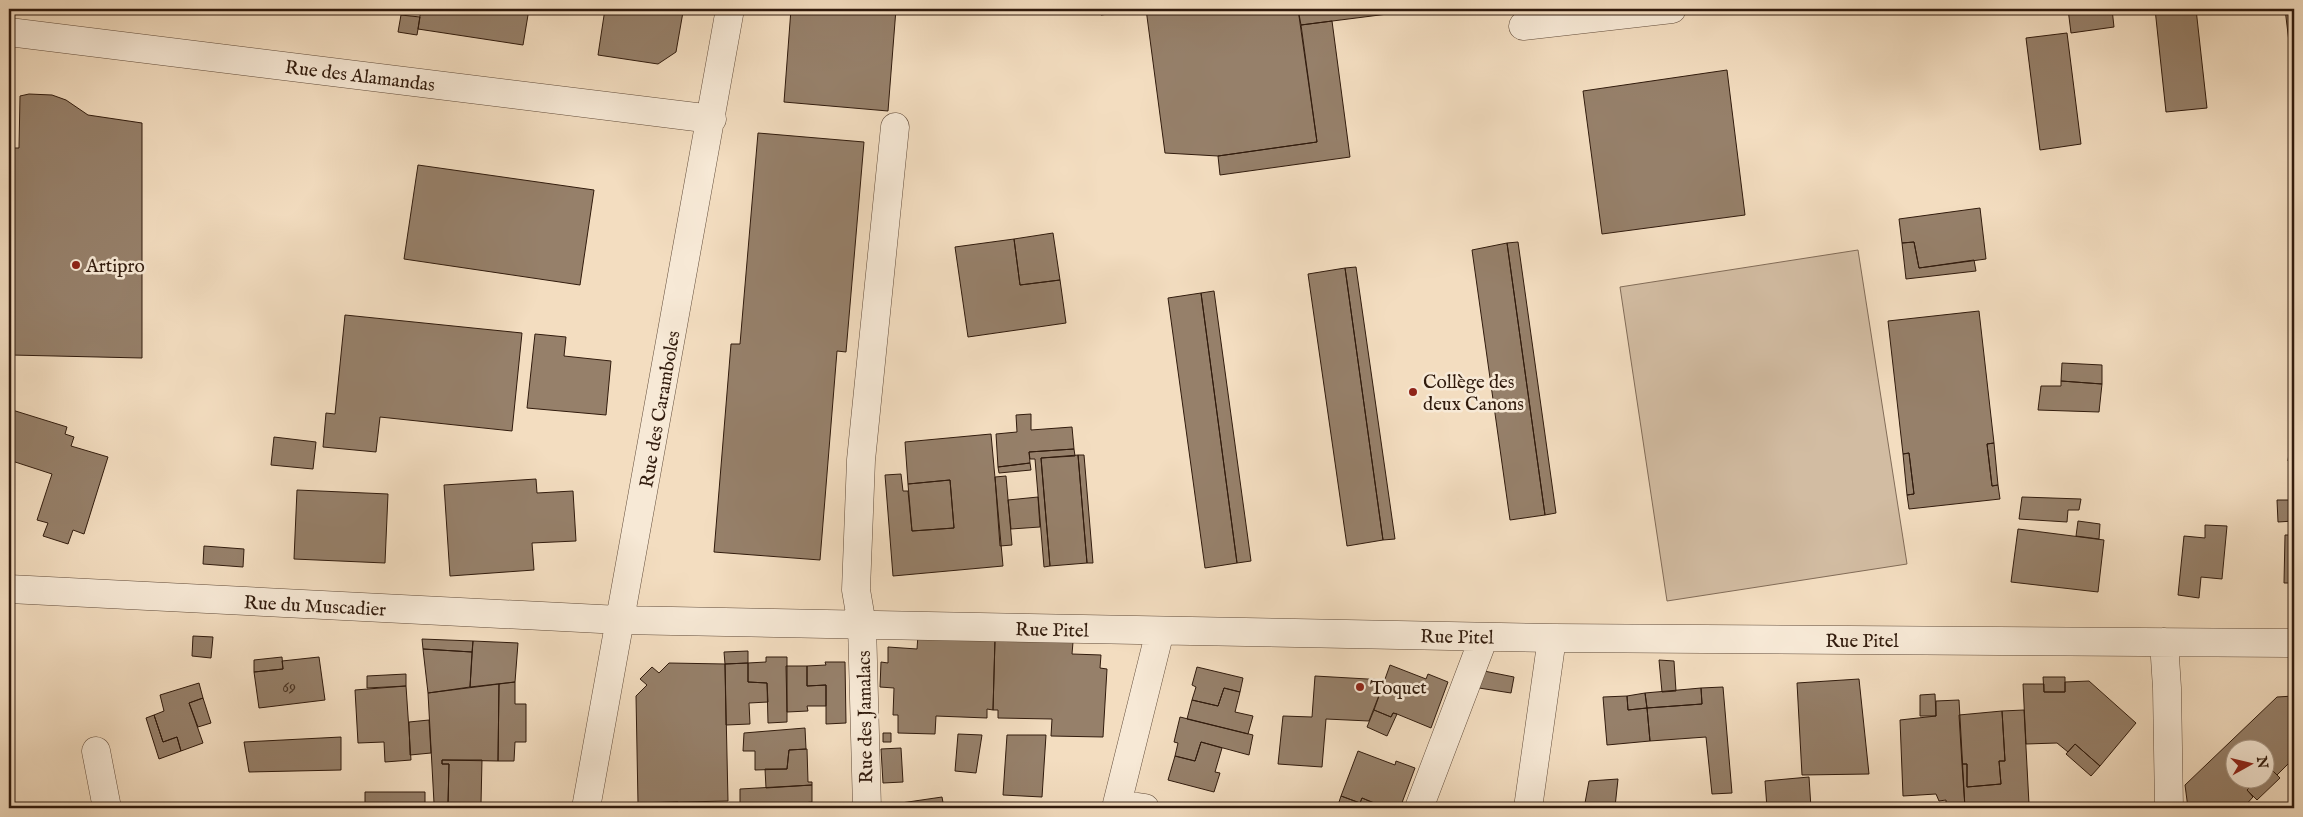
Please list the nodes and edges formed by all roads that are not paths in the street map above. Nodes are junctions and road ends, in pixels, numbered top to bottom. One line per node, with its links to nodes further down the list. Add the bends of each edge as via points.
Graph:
1 (730, 9): 5 (street, Rue des Caramboles)
2 (1672, 9): 3 (street)
3 (1523, 26)
4 (9, 32): 5 (street, Rue des Alamandas)
5 (712, 119): 8 (street, Rue des Caramboles)
6 (895, 127): 9 (street, Rue des Jamalacs, via 862,460 856,590)
7 (9, 590): 8 (street, Rue du Muscadier)
8 (620, 620): 9 (street, Rue Pitel); 18 (street, Rue des Caramboles)
9 (862, 625): 10 (street, Rue Pitel); 19 (street, Rue des Jamalacs)
10 (1160, 631): 11 (street, Rue Pitel); 16 (street)
11 (1484, 637): 12 (street, Rue Pitel); 21 (street)
12 (1552, 638): 13 (street, Rue Pitel); 22 (street)
13 (2164, 642): 14 (street, Rue Pitel); 23 (street)
14 (2294, 642)
15 (96, 751): 17 (street)
16 (1116, 806): 20 (street)
17 (107, 808)
18 (586, 808)
19 (867, 808)
20 (1145, 808)
21 (1419, 808)
22 (1528, 808)
23 (2170, 808)

